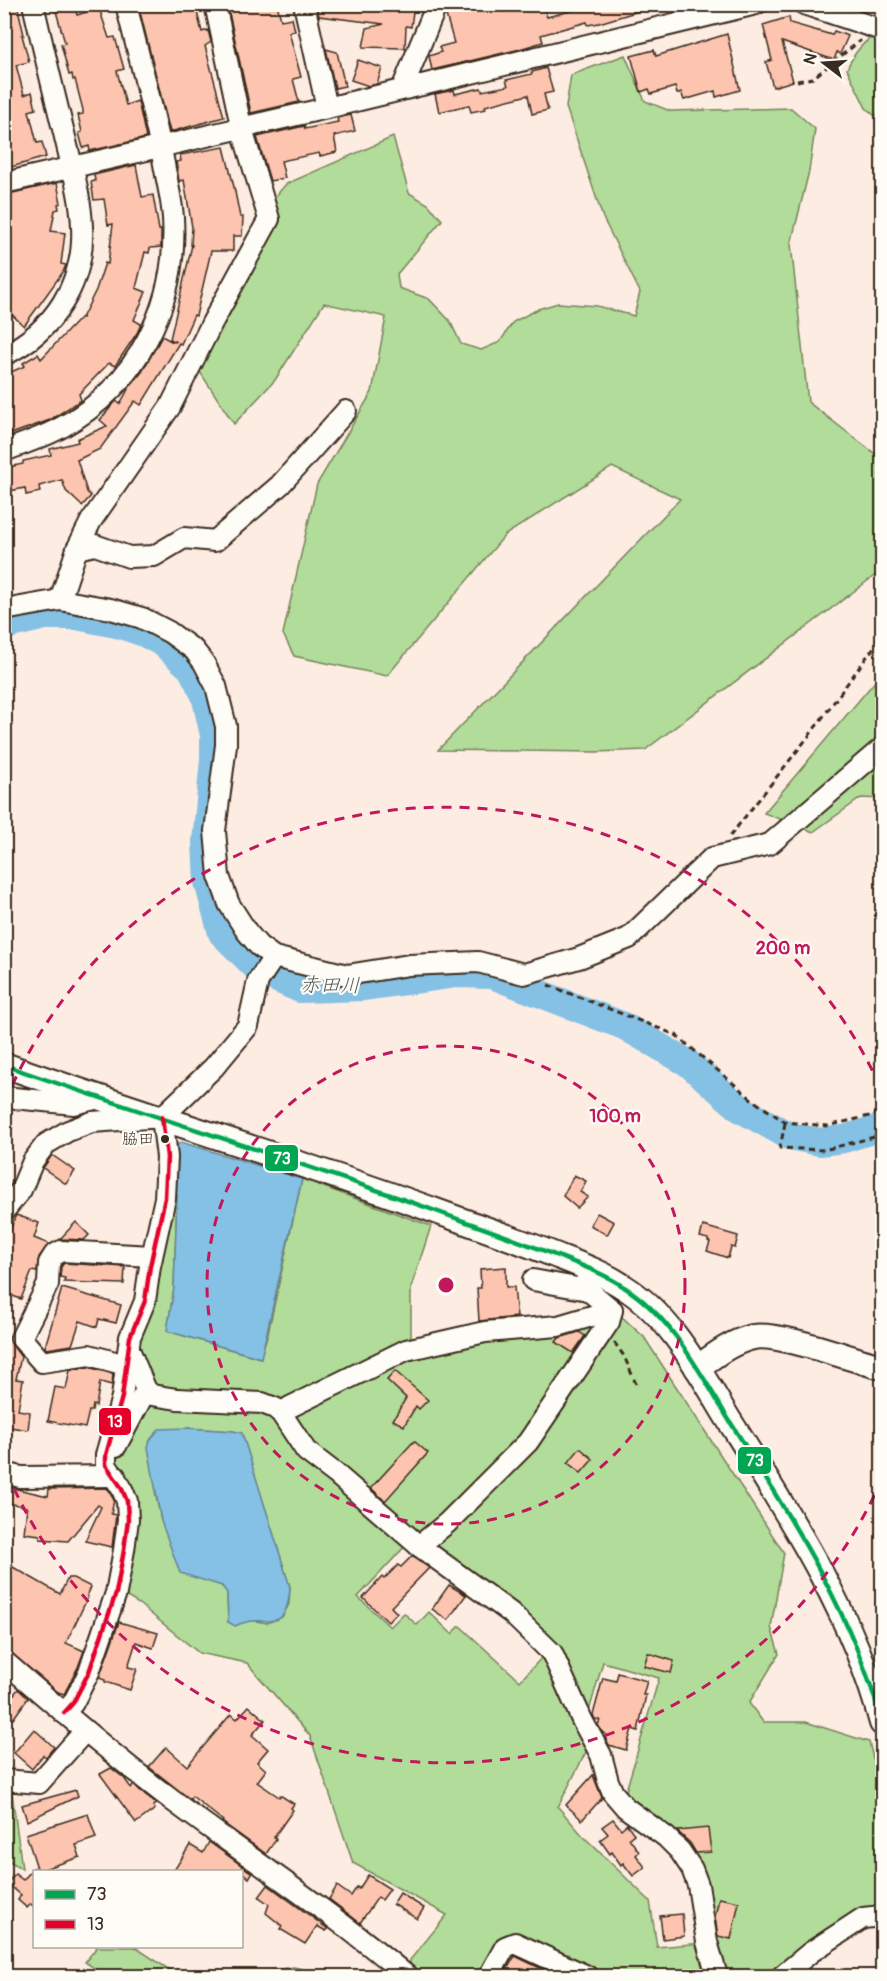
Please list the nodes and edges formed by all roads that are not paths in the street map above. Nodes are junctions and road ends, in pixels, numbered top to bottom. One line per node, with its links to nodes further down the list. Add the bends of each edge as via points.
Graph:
1 (33, 4): 15 (street)
2 (126, 4): 14 (street)
3 (215, 4): 13 (street)
4 (304, 4): 12 (street)
5 (437, 4): 11 (street)
6 (756, 4): 9 (street)
7 (804, 4): 8 (street)
8 (834, 8): 10 (street)
9 (710, 10): 11 (street)
10 (875, 27)
11 (402, 89): 12 (street)
12 (327, 108): 13 (street)
13 (241, 126): 14 (street); 20 (street, via 269,219 170,407 91,521)
14 (160, 146): 15 (street); 19 (street, via 173,215 173,259 164,301 148,340 125,375 80,416 7,450)
15 (72, 167): 16 (street); 17 (street, via 82,225 75,278 50,321 26,343)
16 (4, 183)
17 (4, 355)
18 (346, 411): 20 (street, via 280,485 215,541 184,538 154,556 129,556 95,545)
19 (4, 444)
20 (77, 549): 21 (street)
21 (60, 600): 22 (street); 24 (street, via 142,618 182,641 204,663 216,686 226,726 215,831 219,876 229,904 247,932)
22 (4, 610)
23 (882, 748): 24 (street, via 770,843 712,858 629,938 579,958 524,974 478,962 409,964 347,975)
24 (274, 957): 28 (street, via 258,981 248,1026 214,1067)
25 (4, 1065): 27 (main road)
26 (4, 1097): 27 (street, via 74,1104)
27 (99, 1098): 28 (main road)
28 (162, 1117): 29 (street, via 92,1122 46,1144 33,1161 21,1190); 30 (street, via 167,1157 165,1198); 31 (main road, via 528,1244)
29 (4, 1211)
30 (152, 1256): 34 (street, via 145,1301 130,1337); 34 (street, via 62,1251 54,1255 49,1263 48,1284 21,1338 42,1362 89,1355)
31 (587, 1279): 32 (street); 33 (street); 36 (main road, via 624,1287 652,1308)
32 (533, 1280)
33 (612, 1310): 38 (street, via 558,1326 484,1332 406,1350); 41 (street, via 609,1322 528,1442)
34 (128, 1357): 37 (street); 39 (street, via 106,1455)
35 (882, 1367): 36 (main road, via 778,1338 754,1337 729,1345)
36 (697, 1368): 44 (main road, via 778,1496 846,1619 874,1690)
37 (146, 1390): 38 (street, via 158,1397 262,1403); 39 (street)
38 (281, 1413): 41 (street, via 306,1451)
39 (110, 1471): 40 (street, via 21,1477); 43 (street, via 128,1501 116,1593 89,1672)
40 (4, 1473)
41 (418, 1546): 51 (street, via 511,1613 552,1653 601,1755 613,1793 626,1808 666,1837 692,1869)
42 (4, 1661): 43 (street)
43 (64, 1713): 45 (street)
44 (882, 1723)
45 (85, 1731): 46 (street, via 39,1783); 48 (street, via 365,1941)
46 (4, 1780)
47 (882, 1916): 52 (street, via 864,1918 811,1952)
48 (406, 1977)
49 (489, 1977): 50 (street, via 505,1947 515,1943)
50 (587, 1977)
51 (717, 1977)
52 (782, 1977)

